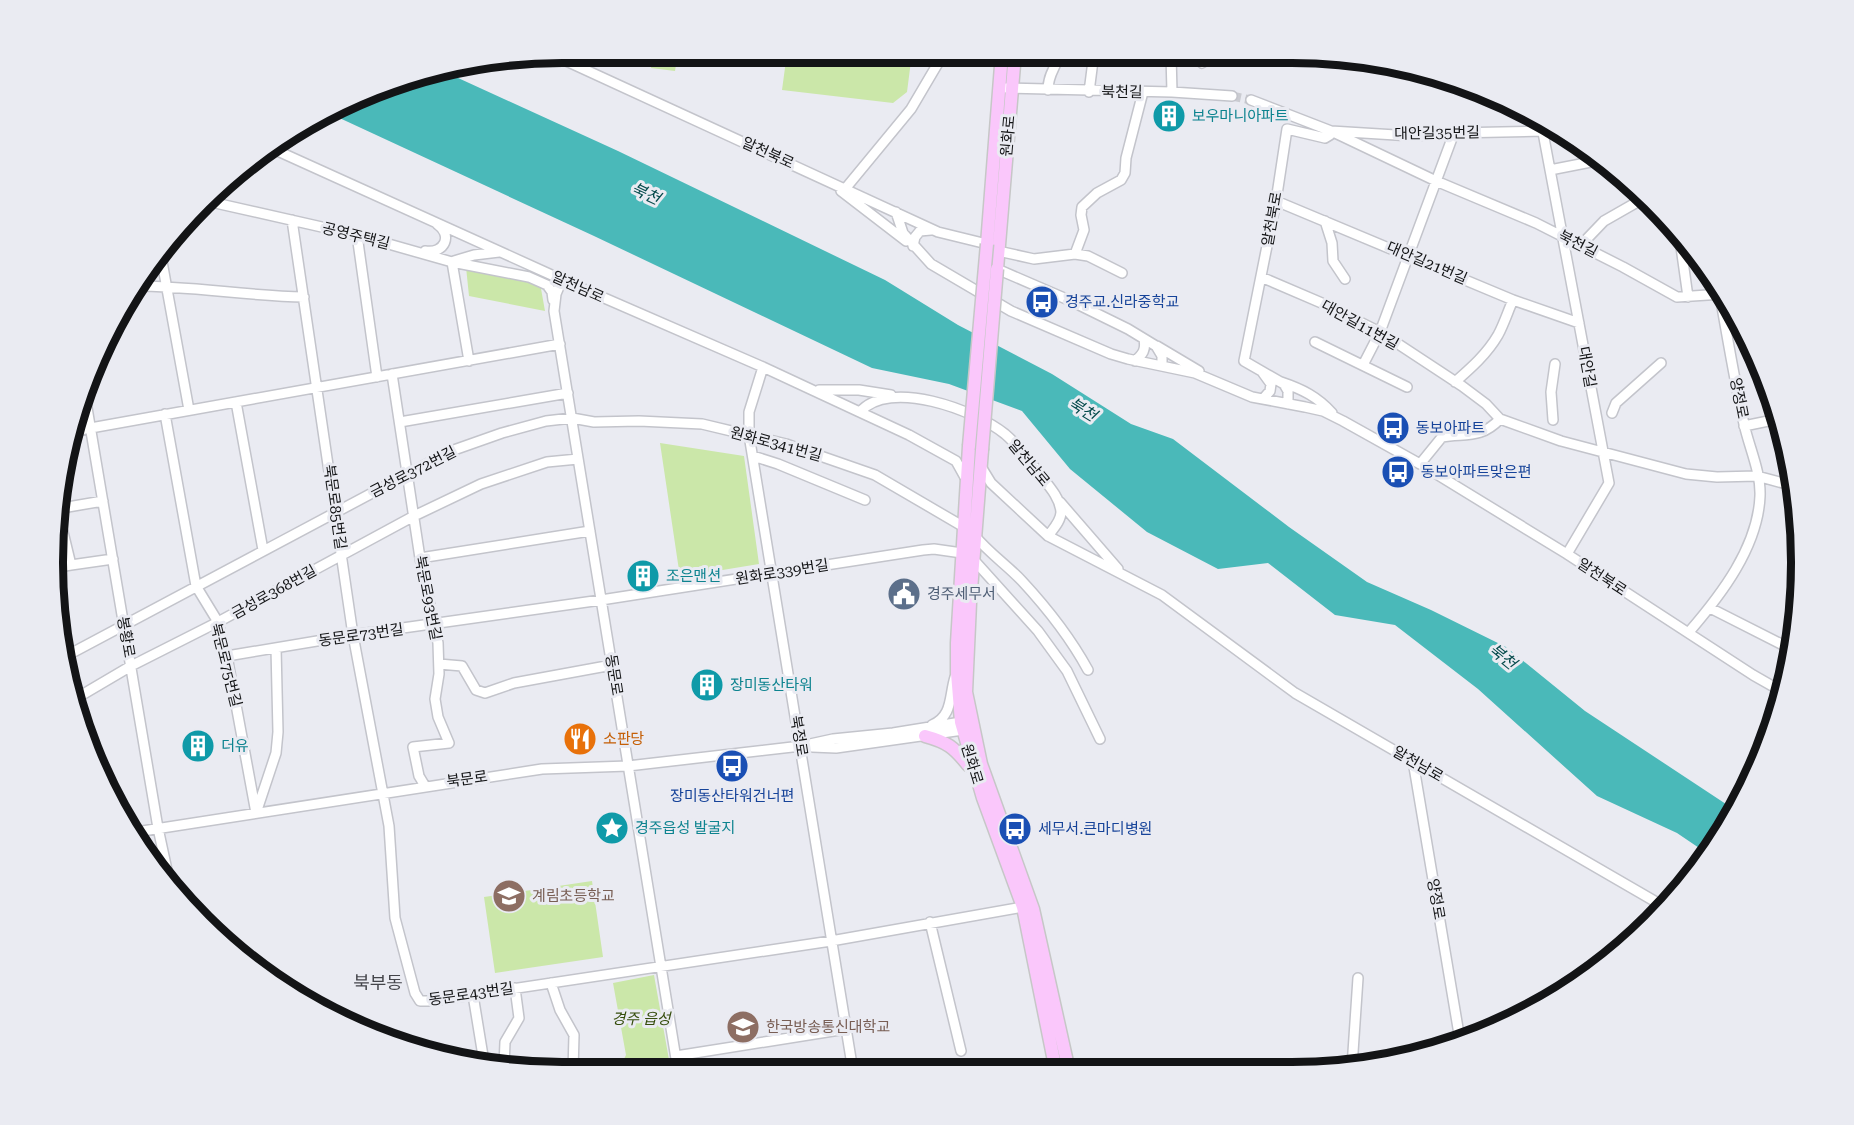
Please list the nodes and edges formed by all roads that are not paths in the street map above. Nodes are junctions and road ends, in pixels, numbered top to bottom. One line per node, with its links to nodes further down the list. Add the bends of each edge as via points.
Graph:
1 (571, 63): 22 (street, 알천북로)
2 (938, 63): 24 (street, via 911,109)
3 (1003, 63): 8 (main road, 원화로)
4 (1012, 63): 8 (main road, 원화로)
5 (1056, 63): 9 (street, via 1048,79)
6 (1093, 63): 10 (street)
7 (1171, 63): 12 (street)
8 (1006, 88): 9 (street, 북천길); 29 (main road, 원화로)
9 (1048, 90): 10 (street, 북천길)
10 (1089, 92): 11 (street, 북천길)
11 (1143, 92): 12 (street, 북천길); 43 (street, via 1125,173 1121,180 1082,207 1084,230)
12 (1172, 92): 13 (street, 북천길)
13 (1232, 96)
14 (1251, 100): 16 (street, 북천길)
15 (1534, 127): 18 (street, 대안길35번길)
16 (1331, 131): 18 (street, 대안길35번길, via 1412,136); 23 (street, 북천길); 25 (street, 알천북로, via 1325,138 1287,129)
17 (1543, 131): 21 (street, 대안길)
18 (1454, 133): 23 (street)
19 (279, 151): 31 (street, 알천남로)
20 (1590, 162): 21 (street)
21 (1550, 170): 35 (street, 대안길)
22 (822, 178): 24 (street, 알천북로); 38 (street)
23 (1436, 181): 35 (street, 북천길); 44 (street)
24 (845, 189): 28 (street, 알천북로)
25 (1276, 201): 32 (street, 대안길21번길); 49 (street, 알천북로)
26 (1637, 202): 37 (street, via 1604,221)
27 (216, 203): 30 (street, 공영주택길)
28 (896, 212): 33 (street, 알천북로); 38 (street, via 903,233)
29 (995, 219): 36 (main road, 원화로); 41 (main road, 원화로)
30 (292, 220): 34 (street, 공영주택길); 55 (street, 북문로85번길)
31 (432, 221): 39 (street, via 442,228 444,245 433,252); 42 (street, 알천남로)
32 (1325, 221): 44 (street, 대안길21번길); 50 (street, via 1333,261)
33 (933, 230): 36 (street, 알천북로); 38 (street, via 920,231)
34 (357, 235): 39 (street, 공영주택길); 75 (street)
35 (1562, 236): 37 (street, 북천길); 60 (street, 대안길)
36 (987, 244): 103 (main road, 원화로, bridge)
37 (1581, 245): 56 (street, 북천길, via 1677,297)
38 (913, 246): 67 (street, 알천북로, via 931,264 1011,311)
39 (405, 248): 45 (street, 공영주택길)
40 (1681, 250): 56 (street)
41 (998, 251): 43 (street, via 1034,259); 47 (main road, 원화로)
42 (501, 252): 45 (street); 51 (street, 알천남로)
43 (1075, 254): 48 (street, via 1088,256)
44 (1409, 255): 57 (street, 대안길21번길); 61 (street)
45 (452, 262): 58 (street, 공영주택길, via 529,277 547,285 552,292); 66 (street)
46 (161, 265): 53 (street)
47 (997, 269): 62 (street); 107 (main road, 원화로, bridge)
48 (1122, 273)
49 (1261, 278): 61 (street, 대안길11번길); 73 (street, 알천북로, via 1244,361)
50 (1345, 279)
51 (562, 280): 58 (street, 동문로); 72 (street, 알천남로)
52 (146, 286): 53 (street)
53 (165, 286): 55 (street); 87 (street)
54 (1713, 295): 56 (street, 북천길)
55 (304, 297): 79 (street, 북문로85번길)
56 (1688, 297)
57 (1513, 300): 60 (street, 대안길21번길); 78 (street, via 1494,341)
58 (554, 311): 64 (street, 동문로)
59 (1726, 316): 98 (street, 양정로)
60 (1579, 323): 102 (street, 대안길)
61 (1380, 332): 71 (street); 78 (street, 대안길11번길)
62 (1144, 339): 65 (street); 67 (street, via 1143,353)
63 (1315, 342): 71 (street)
64 (560, 344): 66 (street); 82 (street, 동문로)
65 (1156, 346): 70 (street); 76 (street)
66 (469, 361): 74 (street)
67 (1135, 361): 70 (street, 알천북로)
68 (1661, 363): 90 (street, via 1617,403)
69 (1555, 364): 95 (street)
70 (1162, 365): 76 (street, 알천북로)
71 (1363, 365): 80 (street)
72 (763, 367): 81 (street, 알천남로); 101 (street, 북정로, via 749,412)
73 (1262, 371): 77 (street, 알천북로); 84 (street, via 1270,384)
74 (392, 374): 75 (street); 97 (street, 북문로93번길)
75 (377, 377): 79 (street)
76 (1214, 381): 84 (street, 알천북로)
77 (1279, 381): 86 (street, via 1288,391); 92 (street, 알천북로, via 1321,401)
78 (1455, 382): 94 (street, 대안길11번길)
79 (317, 387): 85 (street); 117 (street, 북문로85번길)
80 (1407, 387)
81 (810, 389): 83 (street, via 869,391); 89 (street, 알천남로)
82 (568, 393): 93 (street, 동문로); 97 (street)
83 (899, 397): 89 (street, 알천남로, via 877,400); 113 (street, 알천남로, via 945,405 988,423 1021,450)
84 (1263, 399): 86 (street, 알천북로)
85 (236, 402): 87 (street); 125 (street)
86 (1288, 404): 92 (street, 알천북로)
87 (189, 410): 91 (street)
88 (87, 411): 99 (street, 봉황로)
89 (860, 412): 103 (street)
90 (1612, 413)
91 (165, 414): 99 (street); 135 (street, 북문로75번길)
92 (1336, 417): 106 (street, 알천북로)
93 (572, 418): 101 (street, 원화로341번길, via 702,424); 105 (street, 동문로); 108 (street, 금성로372번길, via 546,421 480,440)
94 (1500, 419): 102 (street, 대안길11번길); 106 (street, via 1480,433 1442,437)
95 (1553, 420)
96 (1770, 421): 98 (street)
97 (400, 422): 108 (street, 북문로93번길)
98 (1744, 426): 109 (street, 양정로)
99 (90, 428): 100 (street); 115 (street, 봉황로)
100 (81, 430)
101 (749, 435): 104 (street, 북정로); 119 (street, 원화로341번길, via 874,475)
102 (1602, 451): 109 (street, via 1686,474); 126 (street, 대안길, via 1609,483)
103 (964, 455): 119 (main road, 원화로)
104 (753, 456): 114 (street); 133 (street, 북정로)
105 (578, 459): 118 (street, 금성로368번길, via 548,462 505,474); 120 (street, 동문로)
106 (1420, 464): 126 (street, 알천북로)
107 (980, 465): 110 (street); 112 (main road, 원화로)
108 (408, 474): 117 (street, 금성로372번길); 118 (street, 북문로93번길)
109 (1757, 476): 111 (street); 137 (street, 양정로, via 1760,495 1753,532)
110 (991, 483): 112 (street); 122 (street)
111 (1784, 483)
112 (979, 490): 123 (main road, 원화로)
113 (1057, 499): 122 (street, 알천남로, via 1060,518); 134 (street)
114 (865, 500)
115 (103, 501): 116 (street); 130 (street, 봉황로)
116 (66, 507)
117 (336, 512): 125 (street, 금성로372번길); 127 (street, 북문로85번길)
118 (414, 516): 127 (street, 금성로368번길); 129 (street, 북문로93번길)
119 (964, 527): 128 (main road, 원화로)
120 (590, 531): 129 (street); 136 (street, 동문로)
121 (64, 536): 124 (street)
122 (1048, 536): 134 (street, 알천남로)
123 (975, 537): 128 (main road, 원화로); 150 (street, via 1047,610)
124 (66, 546): 131 (street)
125 (263, 550): 135 (street, 금성로372번길)
126 (1567, 554): 141 (street, 알천북로)
127 (342, 555): 138 (street, 금성로368번길); 142 (street, 북문로85번길)
128 (968, 556): 133 (street, 원화로339번길, via 934,549); 151 (main road, 원화로); 154 (main road, 원화로); 156 (street, via 1038,631 1067,671)
129 (420, 558): 140 (street, 북문로93번길)
130 (113, 559): 131 (street); 139 (street, 봉황로)
131 (71, 565): 132 (street)
132 (63, 566)
133 (771, 573): 136 (street, 원화로339번길); 157 (street, 북정로)
134 (1121, 573): 158 (street, 알천남로, via 1162,595 1295,693)
135 (196, 586): 138 (street, 북문로75번길); 139 (street, 금성로372번길)
136 (602, 600): 140 (street, 동문로73번길); 148 (street, 동문로)
137 (1710, 608): 141 (street, 양정로); 143 (street)
138 (218, 622): 146 (street, 북문로75번길); 149 (street, 금성로368번길)
139 (124, 624): 145 (street, 금성로372번길); 149 (street, 봉황로)
140 (433, 625): 142 (street, 동문로73번길); 147 (street, 북문로93번길)
141 (1689, 632): 152 (street, 알천북로)
142 (353, 635): 144 (street, 동문로73번길); 162 (street, 북문로85번길)
143 (1784, 645)
144 (276, 648): 146 (street, 동문로73번길); 163 (street, via 279,732)
145 (72, 653)
146 (227, 656): 163 (street, 북문로75번길)
147 (439, 664): 148 (street, via 462,666 476,690 485,693 514,683); 161 (street, 북문로93번길, via 435,699 449,743 413,747)
148 (612, 664): 159 (street, 동문로)
149 (131, 666): 153 (street, 금성로368번길); 164 (street, 봉황로)
150 (1088, 670)
151 (957, 671): 154 (main road, 원화로); 155 (street, via 947,714)
152 (1775, 687)
153 (81, 695)
154 (967, 726): 155 (street, 북문로); 160 (main road, 원화로); 187 (main road, 원화로, via 1034,909)
155 (926, 732): 157 (street, 북문로, via 836,748); 160 (main road, via 960,753)
156 (1100, 739)
157 (801, 746): 159 (street, 북문로); 170 (street, 북정로)
158 (1413, 761): 167 (street, 알천남로); 177 (street, 양정로)
159 (628, 766): 161 (street, 북문로, via 542,769); 171 (street, 동문로)
160 (974, 769): 168 (main road, 원화로)
161 (425, 786): 162 (street, 북문로)
162 (384, 792): 163 (street, 북문로); 175 (street, 동문로43번길, via 395,918 415,993 420,1001)
163 (256, 813): 164 (street, 북문로)
164 (158, 828): 165 (street, 북문로); 166 (street, 봉황로)
165 (142, 831)
166 (166, 868)
167 (1657, 903)
168 (1023, 906): 169 (street, 동문로43번길); 186 (main road, 원화로)
169 (930, 922): 170 (street, 동문로43번길); 178 (street)
170 (831, 941): 171 (street, 동문로43번길); 176 (street, 북정로)
171 (661, 967): 173 (street, 동문로43번길); 180 (street, 동문로)
172 (1358, 978): 181 (street)
173 (551, 983): 174 (street, 동문로43번길); 183 (street, via 574,1035)
174 (515, 988): 175 (street, 동문로43번길); 182 (street, via 519,1018 505,1042)
175 (473, 995): 179 (street)
176 (846, 1029): 180 (street); 185 (street, 북정로)
177 (1459, 1033)
178 (961, 1051)
179 (483, 1055)
180 (676, 1056): 184 (street, 동문로)
181 (1353, 1058)
182 (504, 1059)
183 (573, 1062)
184 (677, 1062)
185 (852, 1062)
186 (1054, 1062)
187 (1067, 1062)

